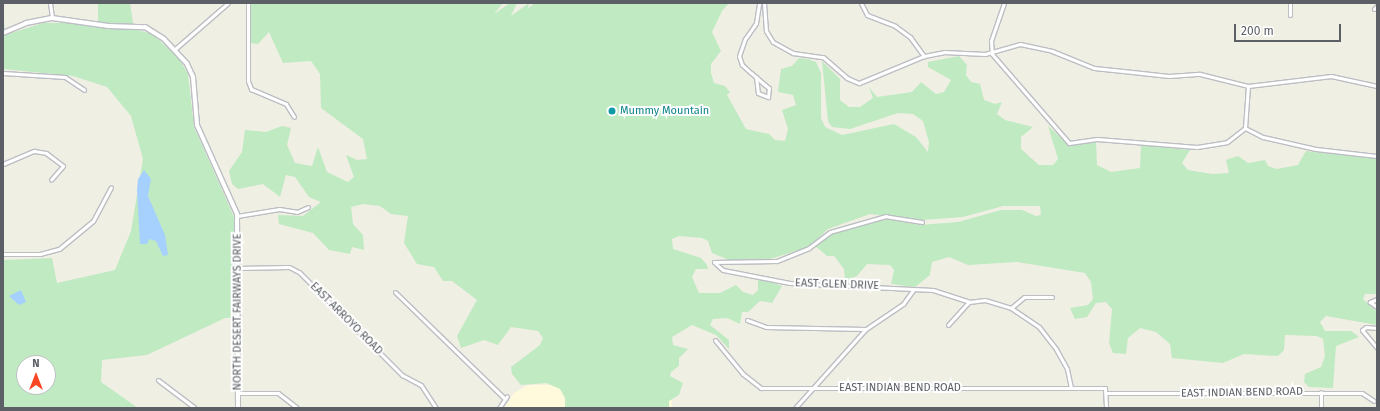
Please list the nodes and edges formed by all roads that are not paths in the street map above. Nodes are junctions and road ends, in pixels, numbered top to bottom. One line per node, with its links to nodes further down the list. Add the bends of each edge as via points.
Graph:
1 (50, 3): 12 (street)
2 (228, 3): 14 (street)
3 (248, 3): 22 (street, via 248,81 252,89 286,104)
4 (759, 3): 18 (street, via 756,23 739,52 742,65)
5 (764, 3): 16 (street, via 766,31 772,42 793,53 823,57 854,81 866,82)
6 (861, 3): 16 (street, via 866,15 895,26 910,37)
7 (1004, 3): 15 (street, via 993,34)
8 (1290, 3): 11 (street)
9 (1377, 6): 10 (street)
10 (1374, 9)
11 (1290, 15)
12 (52, 18): 13 (street, NORTH DESERT FAIRWAYS DRIVE, via 26,23); 14 (street, NORTH DESERT FAIRWAYS DRIVE, via 108,26 145,27)
13 (3, 33)
14 (175, 49): 29 (street, NORTH DESERT FAIRWAYS DRIVE, via 192,71 197,126)
15 (991, 51): 16 (street); 19 (street, via 1031,45 1094,68 1169,76 1200,74); 23 (street, via 1069,143 1097,140 1197,148 1227,142)
16 (924, 56)
17 (3, 73): 21 (street, via 65,77)
18 (756, 77): 18 (street, via 758,93 768,97 768,88)
19 (1248, 86): 20 (street, via 1331,76); 23 (street)
20 (1377, 86)
21 (84, 90)
22 (294, 117)
23 (1245, 128): 24 (street, via 1263,137 1316,149)
24 (1377, 156)
25 (3, 164): 26 (street, via 34,151 46,153 63,166)
26 (51, 180)
27 (111, 187): 31 (street, via 93,221 59,249 40,254)
28 (308, 207): 29 (street, via 297,212 276,209)
29 (237, 216): 32 (street, NORTH DESERT FAIRWAYS DRIVE)
30 (922, 222): 33 (street, EAST GLEN DRIVE, via 886,216 830,232 809,248 776,261 719,261 715,264 723,270 790,283 873,284)
31 (3, 254)
32 (238, 268): 51 (street, NORTH DESERT FAIRWAYS DRIVE); 58 (street, EAST ARROYO ROAD, via 289,267 299,272 402,375 421,385)
33 (913, 290): 37 (street, EAST GLEN DRIVE, via 932,290); 43 (street, via 903,304)
34 (395, 292): 53 (street)
35 (1052, 297): 39 (street, via 1024,297)
36 (1377, 299): 38 (street, via 1370,302)
37 (969, 302): 39 (street, EAST GLEN DRIVE, via 985,300); 41 (street)
38 (1377, 307)
39 (1011, 308): 47 (street, EAST GLEN DRIVE, via 1039,326 1067,369)
40 (747, 320): 43 (street, via 766,327)
41 (948, 325)
42 (1377, 328): 45 (street, via 1366,327 1362,330)
43 (866, 329): 48 (street)
44 (715, 340): 48 (street, EAST INDIAN BEND ROAD, via 756,386)
45 (1377, 348)
46 (158, 380): 55 (street)
47 (1071, 388): 48 (street, EAST INDIAN BEND ROAD); 49 (street, EAST INDIAN BEND ROAD)
48 (810, 389): 60 (street)
49 (1107, 391): 50 (street, EAST INDIAN BEND ROAD); 61 (street)
50 (1321, 392): 54 (street, EAST INDIAN BEND ROAD, via 1362,393); 62 (street)
51 (238, 393): 56 (street, NORTH DESERT FAIRWAYS DRIVE); 57 (street, via 278,393)
52 (507, 396): 53 (street)
53 (505, 399): 59 (street)
54 (1374, 401)
55 (195, 408)
56 (238, 408)
57 (297, 408)
58 (436, 408)
59 (499, 408)
60 (795, 408)
61 (1106, 408)
62 (1321, 408)

